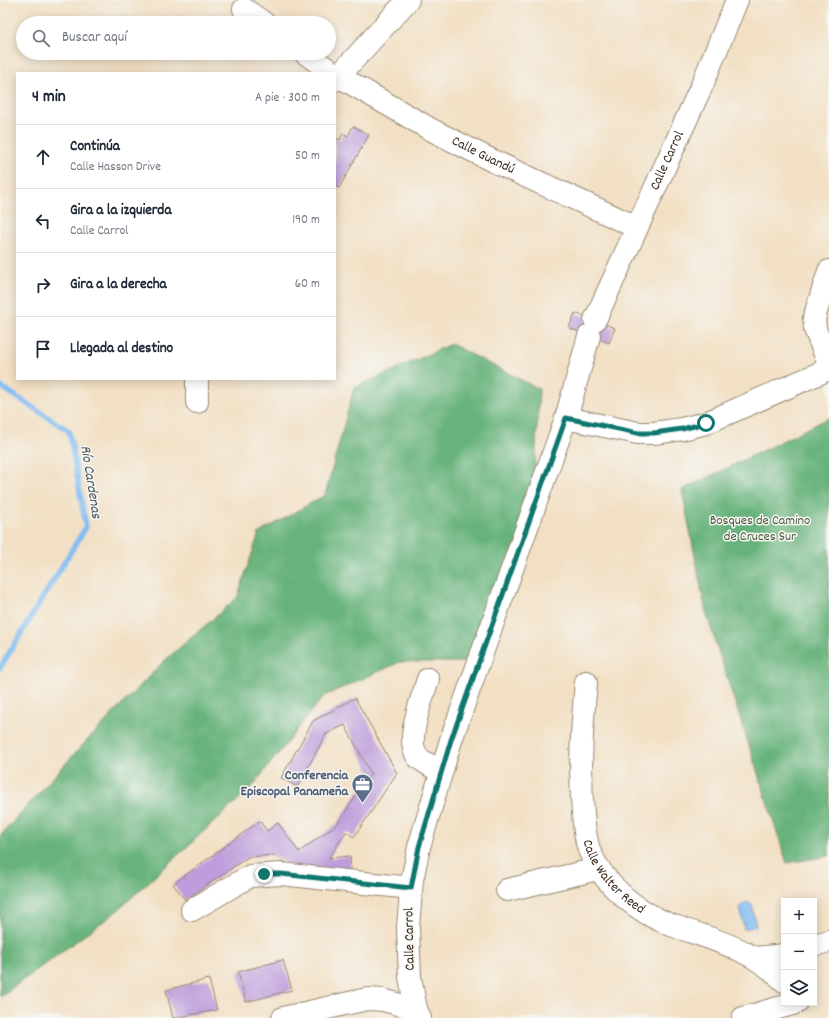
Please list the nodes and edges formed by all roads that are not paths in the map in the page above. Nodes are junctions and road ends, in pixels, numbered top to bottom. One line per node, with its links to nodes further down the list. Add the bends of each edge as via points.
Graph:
1 (408, 0): 7 (street)
2 (736, 0): 9 (street, Calle Carrol, via 702,85)
3 (244, 10): 4 (street)
4 (253, 16)
5 (314, 60): 6 (street, Calle Guandú)
6 (330, 72)
7 (336, 75)
8 (336, 77): 9 (street, Calle Guandú, via 491,160)
9 (636, 227): 15 (street, Calle Carrol, via 592,328)
10 (829, 271): 11 (street, via 814,318 815,329)
11 (829, 364)
12 (829, 369): 15 (street, via 706,423 682,429 638,433)
13 (198, 380): 14 (street)
14 (197, 402)
15 (566, 418): 18 (street, Calle Carrol)
16 (428, 679): 18 (street, via 412,736 418,756)
17 (586, 682): 19 (street, Calle Walter Reed, via 581,738 582,796 589,850)
18 (441, 772): 20 (street, Calle Carrol, via 419,847)
19 (598, 869): 21 (street); 26 (street, Calle Walter Reed, via 639,909 671,924 709,936)
20 (411, 888): 22 (street, via 264,874 250,876); 30 (street, Calle Carrol, via 408,951)
21 (506, 890)
22 (192, 910)
23 (829, 941): 24 (street)
24 (817, 944)
25 (781, 955): 26 (street)
26 (756, 958): 27 (street, Calle Walter Reed)
27 (781, 978)
28 (785, 1006): 32 (street)
29 (802, 1006): 33 (street)
30 (418, 1013): 31 (street, via 383,1000 368,999)
31 (284, 1018)
32 (743, 1018)
33 (808, 1018)

